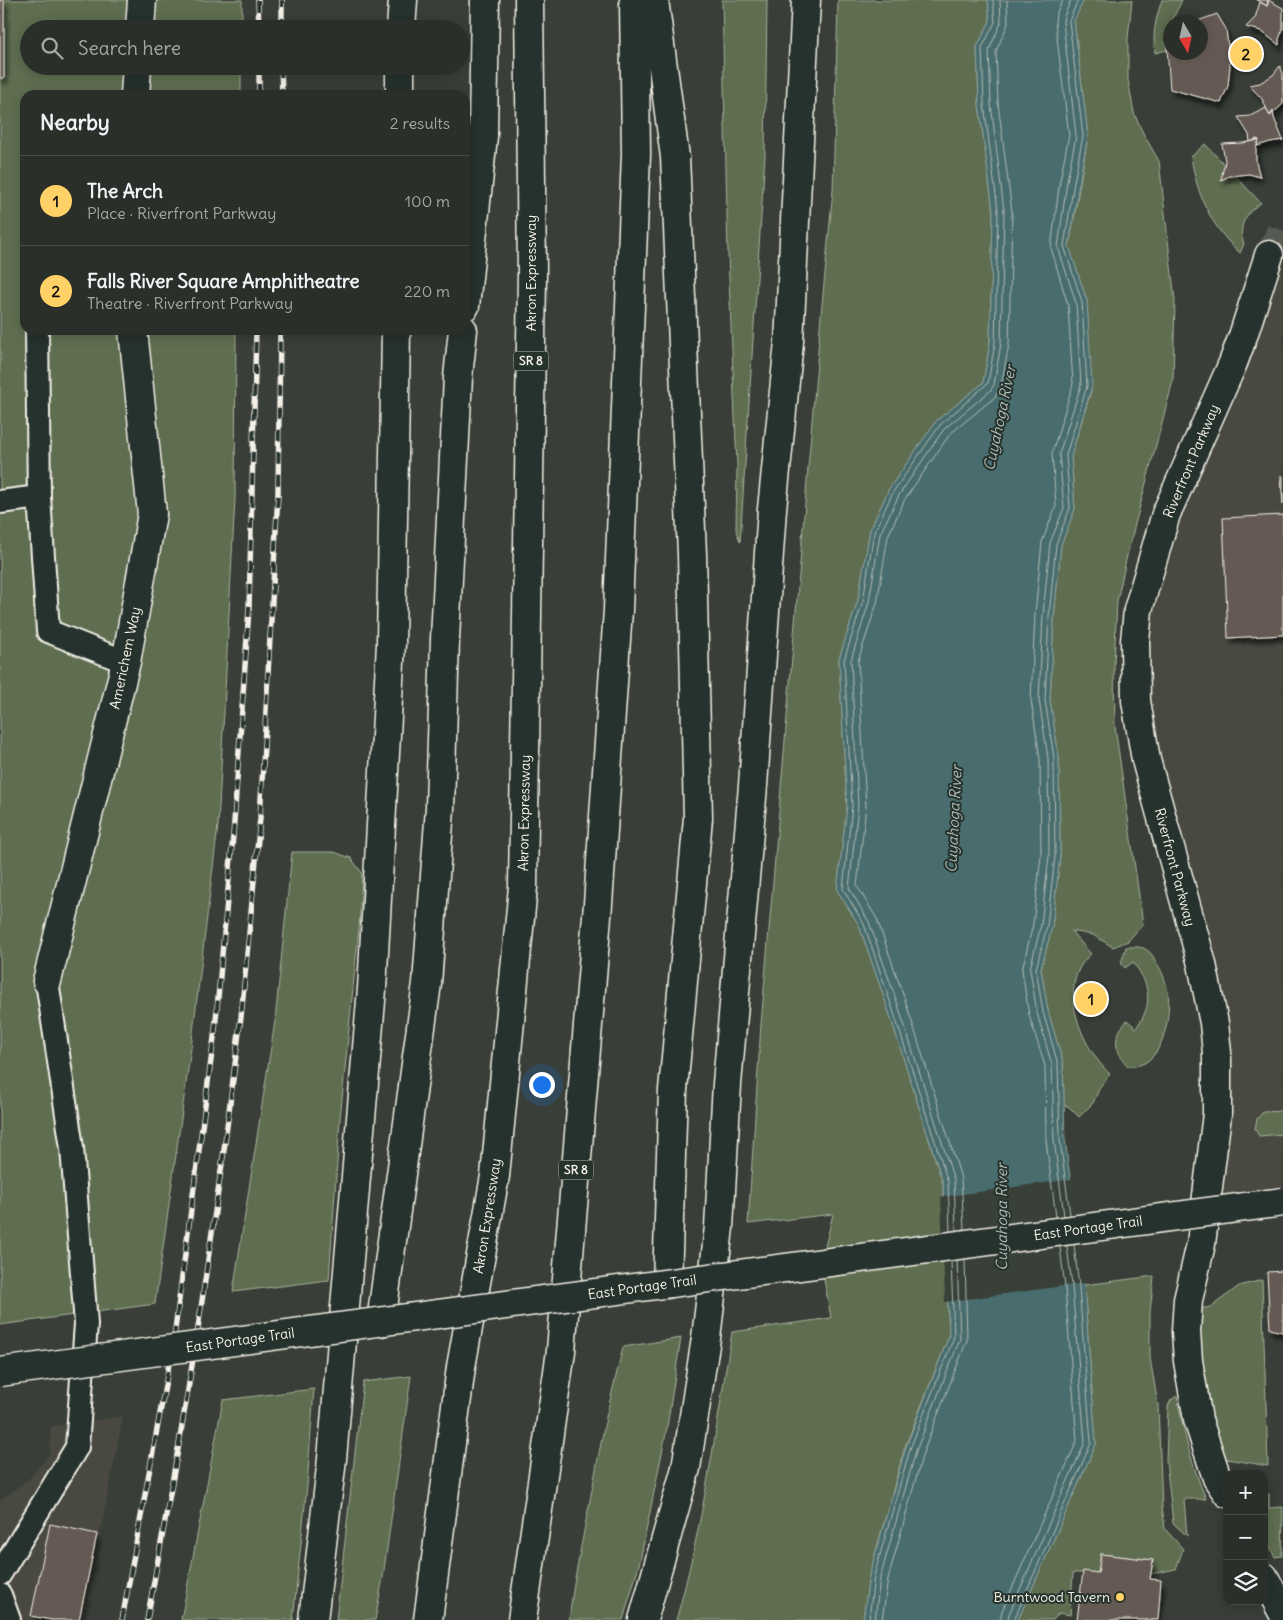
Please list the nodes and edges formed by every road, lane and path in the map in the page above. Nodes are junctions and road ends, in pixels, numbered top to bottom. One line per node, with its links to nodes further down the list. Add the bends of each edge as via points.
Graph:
1 (142, 0): 8 (main road)
2 (403, 0): 9 (main road)
3 (485, 0): 15 (main road, via 483,136)
4 (529, 0): 35 (main road, Akron Expressway / SR 8, via 532,274 523,887 495,1176 461,1367)
5 (634, 0): 36 (main road, SR 8, via 636,154 618,610 598,904 561,1352)
6 (654, 0): 25 (main road, via 675,157 692,554 698,818 673,1090)
7 (806, 0): 37 (main road, via 789,342 772,509 753,786 727,1084 719,1227 686,1468)
8 (141, 20)
9 (402, 20)
10 (136, 75): 12 (main road)
11 (400, 75): 13 (main road)
12 (135, 90)
13 (400, 90)
14 (1269, 255): 28 (main road, Riverfront Parkway, via 1244,336 1166,514 1138,610 1135,641 1136,701 1146,760 1202,964 1214,1023 1217,1114 1201,1244 1188,1300 1186,1331 1198,1420)
15 (470, 259)
16 (37, 335): 20 (lane)
17 (134, 335): 22 (main road, Americhem Way, via 152,514)
18 (396, 335): 34 (main road, via 391,644 372,989 332,1459)
19 (462, 335): 26 (main road, via 444,638 440,808 427,983)
20 (39, 497): 21 (lane); 22 (lane, via 48,631)
21 (0, 502)
22 (126, 662): 23 (main road, Americhem Way)
23 (47, 981): 29 (lane, via 72,1148 86,1324 77,1447)
24 (1283, 1202): 25 (main road, East Portage Trail, bridge)
25 (667, 1284): 26 (main road, East Portage Trail, bridge)
26 (381, 1322): 27 (main road, East Portage Trail, bridge)
27 (0, 1372)
28 (1223, 1487)
29 (0, 1574)
30 (1268, 1585): 32 (main road)
31 (0, 1595): 33 (lane)
32 (1283, 1613)
33 (9, 1620)
34 (313, 1620)
35 (428, 1620)
36 (522, 1620)
37 (643, 1620)

